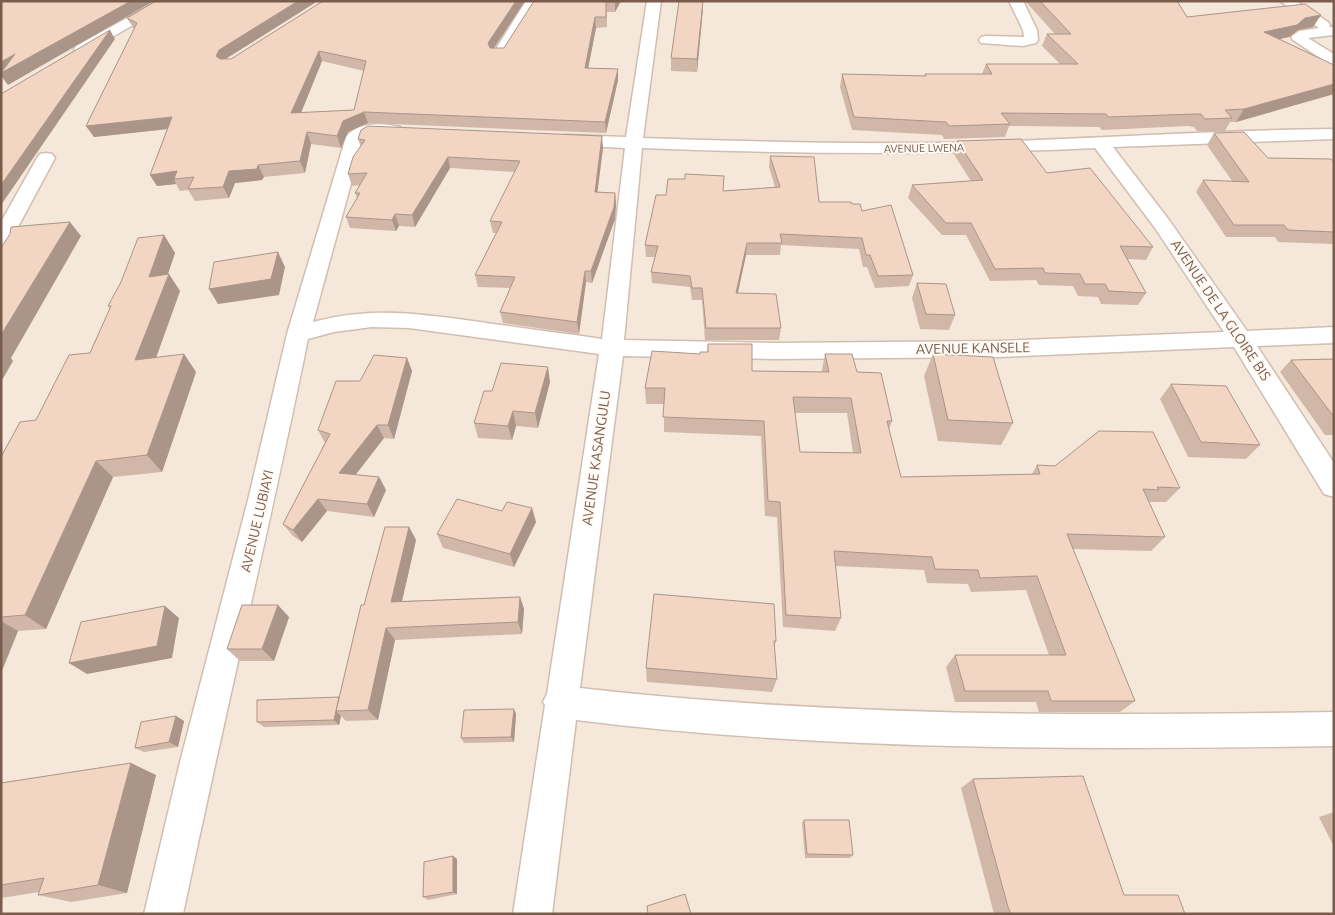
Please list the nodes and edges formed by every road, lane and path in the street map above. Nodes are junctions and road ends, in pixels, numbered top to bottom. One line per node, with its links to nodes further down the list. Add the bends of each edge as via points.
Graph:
1 (168, 1): 9 (street)
2 (533, 1): 8 (street)
3 (654, 1): 15 (street, AVENUE KASANGULU)
4 (1016, 1): 7 (street, via 1030,30 1031,40)
5 (1287, 1): 6 (street)
6 (1333, 31): 10 (street, via 1298,37)
7 (986, 40)
8 (499, 55)
9 (68, 56)
10 (1334, 61)
11 (406, 131): 18 (street, AVENUE LUBIAYI, via 368,130 356,137)
12 (1334, 134): 14 (street, AVENUE LWENA)
13 (549, 139): 15 (street, AVENUE LWENA)
14 (1099, 141): 15 (street, AVENUE LWENA, via 992,147 880,148); 20 (street, AVENUE DE LA GLOIRE BIS, via 1145,199)
15 (634, 142): 21 (street, AVENUE KASANGULU)
16 (46, 158): 17 (street)
17 (1, 240)
18 (298, 334): 21 (street, AVENUE KANSELE, via 334,324 372,319 409,320); 25 (street, AVENUE LUBIAYI, via 262,500)
19 (1334, 335): 20 (street, AVENUE KANSELE)
20 (1242, 339): 21 (street, AVENUE KANSELE, via 999,348 774,351); 22 (street, AVENUE DE LA GLOIRE BIS)
21 (612, 348): 23 (street, AVENUE KASANGULU)
22 (1334, 486)
23 (560, 702): 24 (street, via 690,716 853,726 1179,732); 26 (street, AVENUE KASANGULU)
24 (1334, 729)
25 (163, 914)
26 (532, 914)

